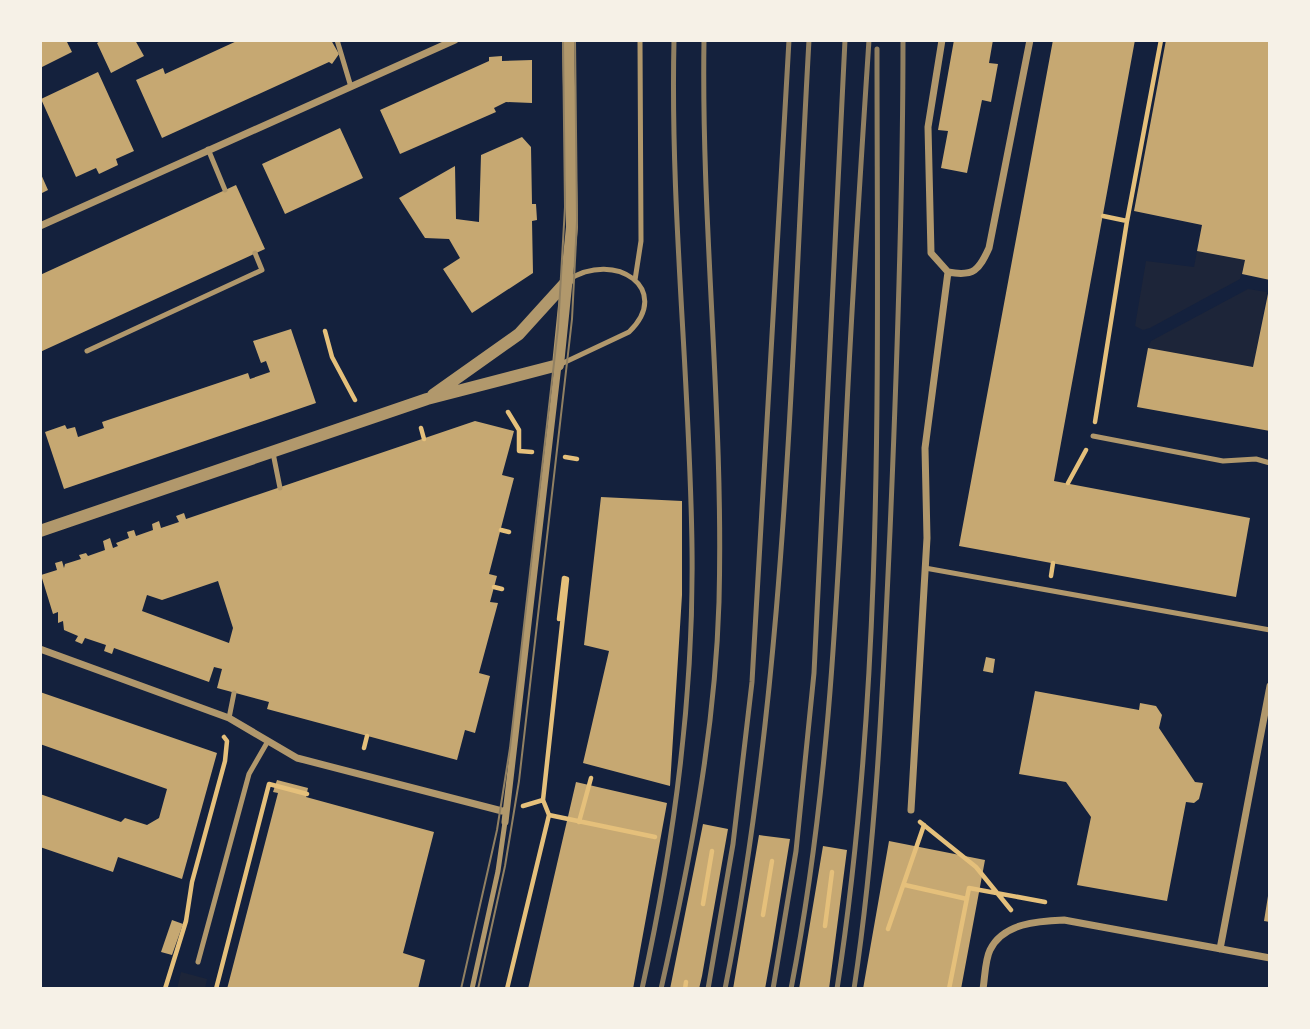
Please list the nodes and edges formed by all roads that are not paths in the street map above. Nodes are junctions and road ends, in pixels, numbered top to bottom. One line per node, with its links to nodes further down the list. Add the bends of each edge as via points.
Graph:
1 (337, 40): 7 (lane)
2 (455, 40): 7 (street)
3 (568, 40): 13 (street, via 572,228)
4 (640, 40): 14 (lane, via 641,241)
5 (942, 40): 12 (street, via 928,127 931,253)
6 (1030, 40): 12 (street, via 989,248 979,269 971,274)
7 (351, 87): 8 (street)
8 (208, 149): 9 (lane); 10 (street)
9 (226, 190)
10 (40, 226)
11 (255, 253): 15 (lane, via 262,271)
12 (948, 272): 23 (street, via 925,448)
13 (568, 280): 14 (lane, via 596,267 617,269); 16 (street); 17 (street, via 519,334)
14 (635, 280): 16 (lane, via 644,301 638,323 618,338)
15 (87, 351)
16 (558, 365): 17 (street); 31 (street)
17 (428, 399): 19 (street)
18 (1093, 436): 20 (lane, via 1223,461)
19 (272, 452): 21 (lane); 22 (street)
20 (1270, 463)
21 (280, 488)
22 (40, 531)
23 (925, 568): 24 (lane); 30 (street)
24 (1270, 630)
25 (40, 649): 28 (street)
26 (1270, 686): 33 (street)
27 (234, 693): 28 (lane)
28 (229, 718): 29 (street)
29 (268, 741): 31 (street, via 313,763); 35 (lane, via 249,774)
30 (911, 810)
31 (506, 812): 32 (street)
32 (505, 822): 36 (lane)
33 (1220, 949): 34 (street); 37 (street, via 1064,920 1020,925 1006,932 990,950)
34 (1270, 958)
35 (198, 962)
36 (472, 989)
37 (983, 989)

